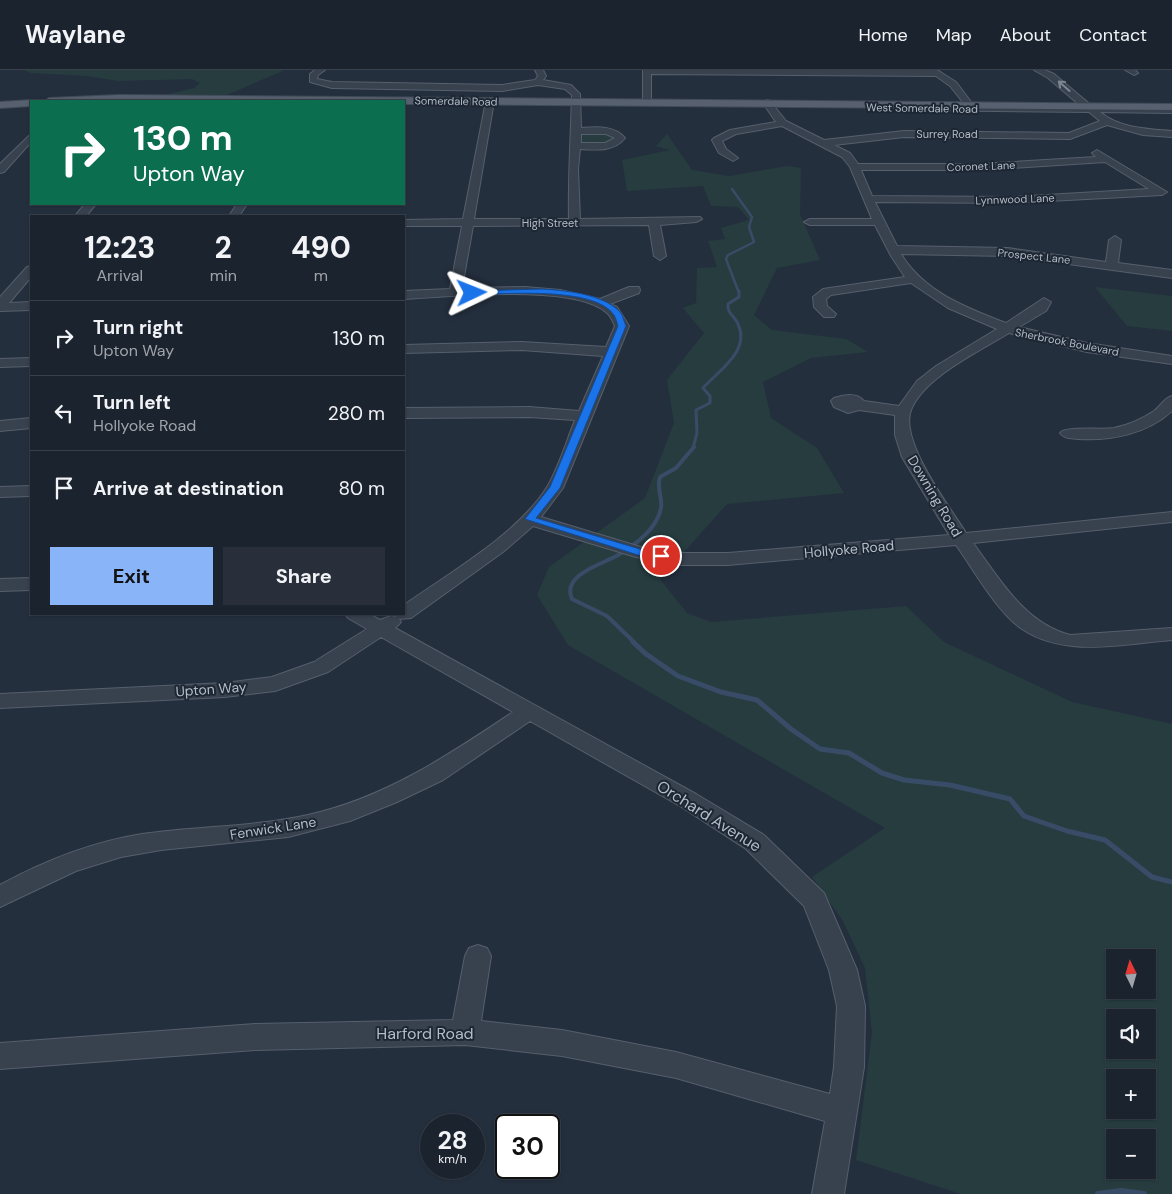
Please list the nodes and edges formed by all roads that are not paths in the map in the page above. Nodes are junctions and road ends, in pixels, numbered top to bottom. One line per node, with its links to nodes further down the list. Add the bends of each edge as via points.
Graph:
1 (321, 70): 8 (street, via 314,74 313,80 323,84)
2 (539, 70): 7 (street, via 542,76)
3 (1038, 70): 23 (street, one-way to 3, via 1051,76)
4 (648, 71): 5 (street); 17 (street)
5 (935, 72): 22 (street, via 953,84)
6 (464, 78): 9 (street)
7 (538, 82): 9 (street, via 515,87); 16 (street, via 574,90)
8 (397, 87): 9 (street); 13 (street)
9 (467, 87)
10 (85, 100): 11 (main road, Somerdale Road)
11 (184, 100): 12 (main road, Somerdale Road)
12 (305, 100): 13 (main road, Somerdale Road)
13 (388, 100)
14 (405, 100): 15 (main road, Somerdale Road)
15 (490, 101): 16 (main road, Somerdale Road); 48 (street)
16 (577, 102): 19 (main road, Somerdale Road); 27 (street)
17 (647, 102): 19 (main road, West Somerdale Road); 21 (main road, West Somerdale Road)
18 (30, 103): 20 (main road)
19 (624, 103)
20 (0, 105)
21 (768, 105): 22 (main road, West Somerdale Road); 23 (street, West Somerdale Road); 26 (street, Sherbrook Boulevard)
22 (970, 105): 23 (main road, West Somerdale Road)
23 (1089, 108): 24 (main road, West Somerdale Road); 25 (street)
24 (1172, 108)
25 (1106, 122): 28 (street); 31 (street)
26 (783, 123): 32 (street, Sherbrook Boulevard); 35 (street, via 733,132 717,140 722,151)
27 (576, 131): 34 (street); 34 (street, via 602,131 620,138 609,145)
28 (1154, 133): 29 (street); 33 (street)
29 (1172, 134)
30 (30, 138): 38 (street)
31 (1078, 142): 32 (street, Surrey Road, via 904,134); 36 (street)
32 (825, 143): 37 (street, Sherbrook Boulevard, via 846,155)
33 (1172, 143)
34 (576, 146): 49 (street)
35 (733, 158)
36 (1107, 159): 37 (street, Coronet Lane, via 978,167); 39 (street)
37 (855, 166): 41 (street, Sherbrook Boulevard)
38 (0, 170)
39 (1161, 191): 40 (street); 41 (street, Lynnwood Lane, via 1013,200)
40 (1172, 197)
41 (869, 199): 47 (street, Sherbrook Boulevard)
42 (90, 205): 43 (street)
43 (81, 215)
44 (696, 219): 45 (street, High Street)
45 (654, 222): 49 (street, High Street); 53 (street)
46 (810, 222): 47 (street)
47 (881, 222): 52 (street, Sherbrook Boulevard)
48 (468, 223): 49 (street, High Street); 50 (street, High Street); 59 (street)
49 (575, 223)
50 (405, 224)
51 (1116, 240): 54 (street)
52 (894, 250): 54 (street, Prospect Lane, via 1008,252); 57 (street, Sherbrook Boulevard)
53 (660, 256)
54 (1112, 265): 56 (street, Prospect Lane)
55 (30, 271): 63 (street)
56 (1172, 274)
57 (914, 279): 65 (street, via 828,292 819,300); 66 (street, Sherbrook Boulevard, via 929,292 964,311)
58 (634, 290): 62 (street)
59 (455, 294): 60 (street); 62 (street, via 554,292)
60 (405, 295)
61 (1044, 302): 66 (street, via 1041,308)
62 (600, 303): 68 (street, Upton Way, via 617,313 621,321)
63 (0, 306): 64 (street)
64 (30, 306)
65 (829, 314)
66 (1008, 330): 69 (street, Sherbrook Boulevard, via 1089,348); 74 (street, via 922,384)
67 (405, 349): 68 (street, via 522,346)
68 (613, 352): 76 (street, Upton Way)
69 (1172, 360)
70 (30, 362): 71 (street)
71 (0, 363)
72 (1172, 401): 79 (street, via 1154,417 1128,430 1106,434)
73 (859, 405): 74 (street)
74 (903, 411): 84 (street, Downing Road, via 902,435 910,457)
75 (405, 413): 76 (street, via 529,412)
76 (585, 416): 83 (street, Upton Way, via 555,488)
77 (30, 423): 78 (street)
78 (0, 426)
79 (1068, 433)
80 (30, 491): 81 (street)
81 (0, 492)
82 (1172, 517): 84 (street, Hollyoke Road)
83 (530, 519): 84 (street, Hollyoke Road, via 642,553 681,559 728,559); 87 (street, Upton Way, via 497,548)
84 (961, 539): 91 (street, Downing Road, via 1006,602 1028,624 1050,636 1070,641)
85 (30, 584): 86 (street)
86 (0, 585)
87 (405, 613)
88 (357, 615): 90 (street, Orchard Avenue)
89 (403, 615): 90 (street, Upton Way)
90 (382, 629): 92 (street, Upton Way, via 321,667 275,684 225,690); 93 (street, Orchard Avenue)
91 (1172, 634)
92 (0, 702)
93 (529, 711): 94 (street, Fenwick Lane, via 436,773 344,815 256,833 140,844 90,855 35,877); 98 (street, Orchard Avenue, via 688,800 755,842 815,900 843,970 850,1006 849,1067)
94 (0, 897)
95 (478, 956): 96 (street)
96 (465, 1032): 97 (street, Harford Road, via 255,1037); 98 (street, Harford Road, via 562,1043 676,1065)
97 (0, 1056)
98 (842, 1112): 99 (street, Orchard Avenue)
99 (828, 1194)

